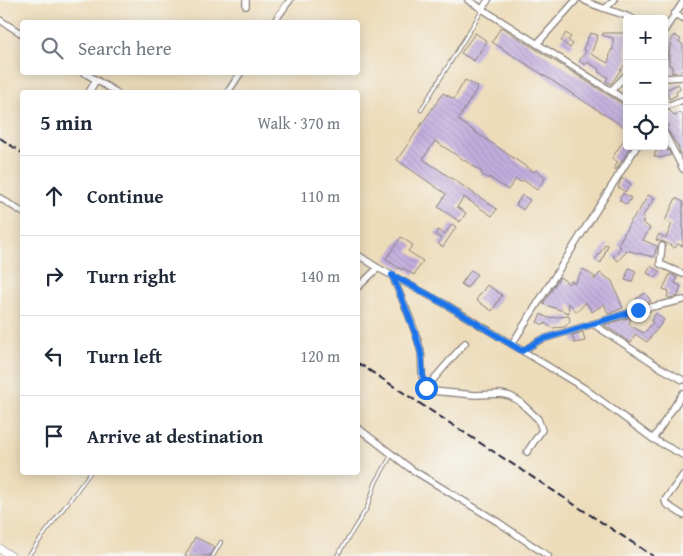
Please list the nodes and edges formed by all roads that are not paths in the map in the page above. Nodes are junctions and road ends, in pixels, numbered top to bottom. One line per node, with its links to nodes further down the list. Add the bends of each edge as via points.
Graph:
1 (290, 0): 14 (street)
2 (468, 0): 8 (street)
3 (488, 0): 8 (street)
4 (576, 0): 17 (street)
5 (584, 0): 9 (street)
6 (614, 0): 9 (street)
7 (683, 2): 10 (street)
8 (483, 8): 17 (street); 31 (lane)
9 (606, 8): 11 (street)
10 (674, 14): 12 (street); 15 (street)
11 (623, 15)
12 (683, 18)
13 (0, 20): 16 (street)
14 (275, 20)
15 (668, 24)
16 (20, 33)
17 (537, 44): 27 (street)
18 (88, 75): 23 (street)
19 (239, 75): 26 (street)
20 (683, 77): 22 (street)
21 (623, 78): 27 (street)
22 (668, 78)
23 (96, 80): 24 (street); 25 (street)
24 (90, 90)
25 (113, 90)
26 (229, 90)
27 (611, 91): 28 (street)
28 (623, 98)
29 (683, 100): 30 (street)
30 (668, 106)
31 (421, 110)
32 (668, 140): 34 (street)
33 (634, 150): 46 (street)
34 (683, 169)
35 (0, 198): 36 (street)
36 (20, 211)
37 (662, 246): 40 (street, via 660,264)
38 (360, 256): 39 (street)
39 (378, 268): 41 (street); 42 (street)
40 (683, 274)
41 (392, 275): 46 (street); 49 (street, via 421,351)
42 (360, 285)
43 (683, 300): 44 (street)
44 (593, 324): 47 (street, via 540,340); 48 (street)
45 (466, 343): 49 (street)
46 (512, 344): 47 (street)
47 (522, 351): 52 (street, via 584,388)
48 (683, 380)
49 (426, 388): 53 (street, via 475,395 501,394 519,401 538,419 542,430)
50 (683, 393): 52 (street)
51 (360, 430): 54 (street)
52 (653, 439): 55 (street)
53 (527, 452)
54 (392, 454): 64 (lane, via 376,482 367,508); 65 (street)
55 (683, 455)
56 (89, 475): 62 (lane)
57 (683, 475): 58 (street, via 665,500)
58 (683, 515)
59 (221, 542): 63 (lane)
60 (0, 549): 61 (main road)
61 (11, 556)
62 (28, 556)
63 (213, 556)
64 (337, 556)
65 (548, 556)

